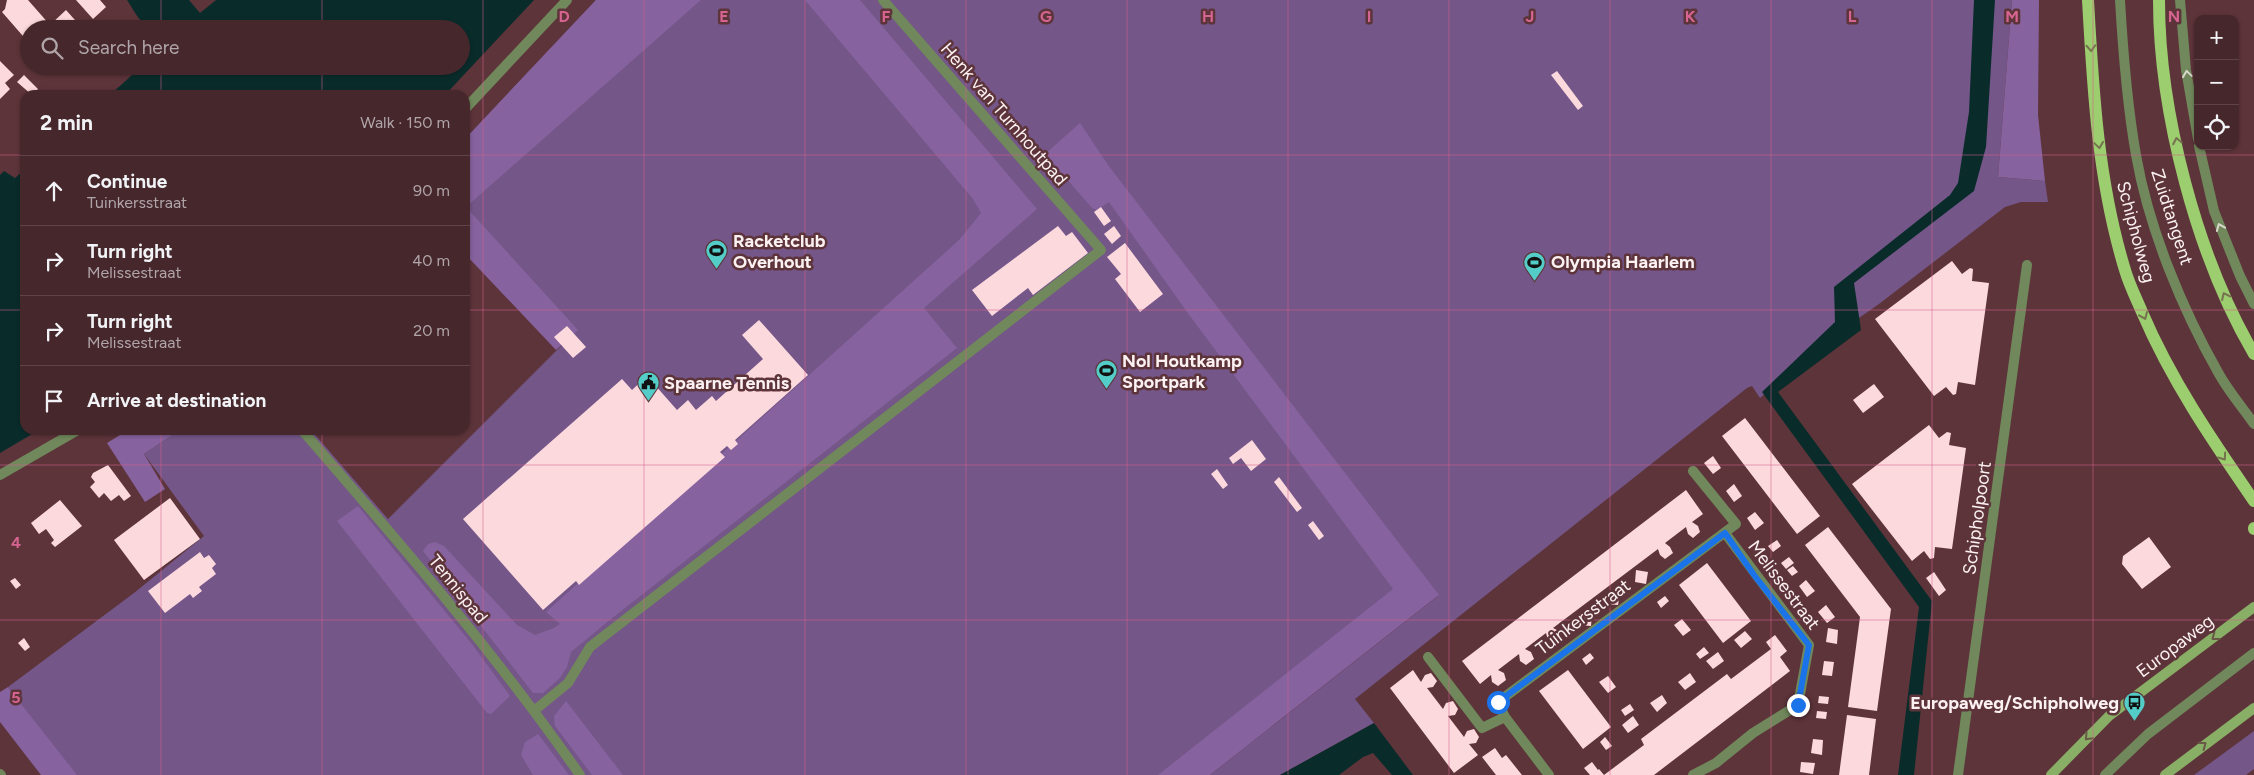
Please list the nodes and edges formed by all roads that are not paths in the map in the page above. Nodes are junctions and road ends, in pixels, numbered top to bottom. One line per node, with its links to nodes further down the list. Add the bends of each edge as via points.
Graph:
1 (567, 0): 7 (street)
2 (883, 0): 24 (street, Henk van Turnhoutpad, via 1101,250 590,646 568,683)
3 (2088, 0): 18 (main road, Schipholweg, one-way to 18, via 2093,96 2104,181 2125,271 2160,354)
4 (2120, 0): 13 (street, Zuidtangent, via 2124,67 2136,156 2158,237 2188,311 2220,376)
5 (2159, 0): 12 (main road, one-way to 5, via 2219,282 2197,224 2168,96)
6 (2180, 0): 8 (street, one-way to 6)
7 (470, 104)
8 (2194, 116)
9 (2200, 150): 11 (street, one-way to 9, via 2214,211)
10 (2027, 265): 29 (street, Schipholpoort)
11 (2254, 304)
12 (2254, 354)
13 (2254, 424)
14 (69, 435): 17 (street)
15 (306, 435): 24 (street, Tennispad, via 398,540)
16 (1693, 471): 19 (street, Melissestraat, via 1736,524)
17 (0, 475)
18 (2254, 501)
19 (1725, 533): 25 (street, Tuinkersstraat, via 1498,702); 28 (street, Melissestraat, via 1809,645 1798,705)
20 (2254, 607): 30 (main road, Europaweg, one-way to 30, via 2109,716)
21 (2254, 653): 31 (street, via 2148,734)
22 (1428, 657): 25 (street, via 1482,728)
23 (2254, 708): 32 (main road, one-way to 23)
24 (535, 710): 26 (street, Tennispad)
25 (1505, 716): 27 (street)
26 (580, 775)
27 (1549, 775)
28 (1693, 775)
29 (1958, 775)
30 (2051, 775)
31 (2105, 775)
32 (2164, 775)

